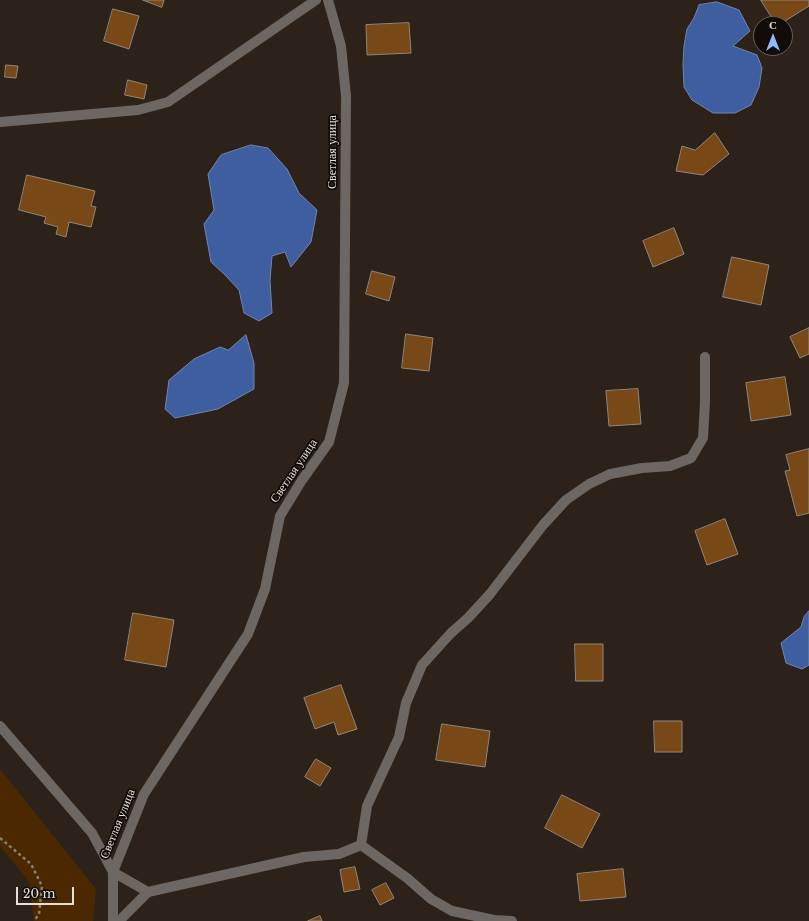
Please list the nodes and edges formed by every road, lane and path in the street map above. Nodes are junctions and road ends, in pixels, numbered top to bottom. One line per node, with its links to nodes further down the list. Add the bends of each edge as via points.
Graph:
1 (316, 0): 3 (street, via 168,102 138,110)
2 (328, 0): 8 (street, Светлая улица, via 340,46 346,96 344,383 329,442 280,516 265,589 248,634 144,794)
3 (0, 122)
4 (705, 357): 7 (street, via 702,438 691,458 670,466 610,474 589,484 566,500 543,525 490,594 422,664 406,702 399,737 366,806)
5 (0, 726): 8 (street, via 92,833)
6 (0, 838): 10 (path, via 31,864 42,886 39,914)
7 (361, 845): 9 (street, via 339,854 304,857); 13 (street, via 431,899 452,911)
8 (113, 872): 9 (street); 11 (street)
9 (148, 892): 12 (street)
10 (34, 921)
11 (113, 921)
12 (119, 921)
13 (512, 921)

